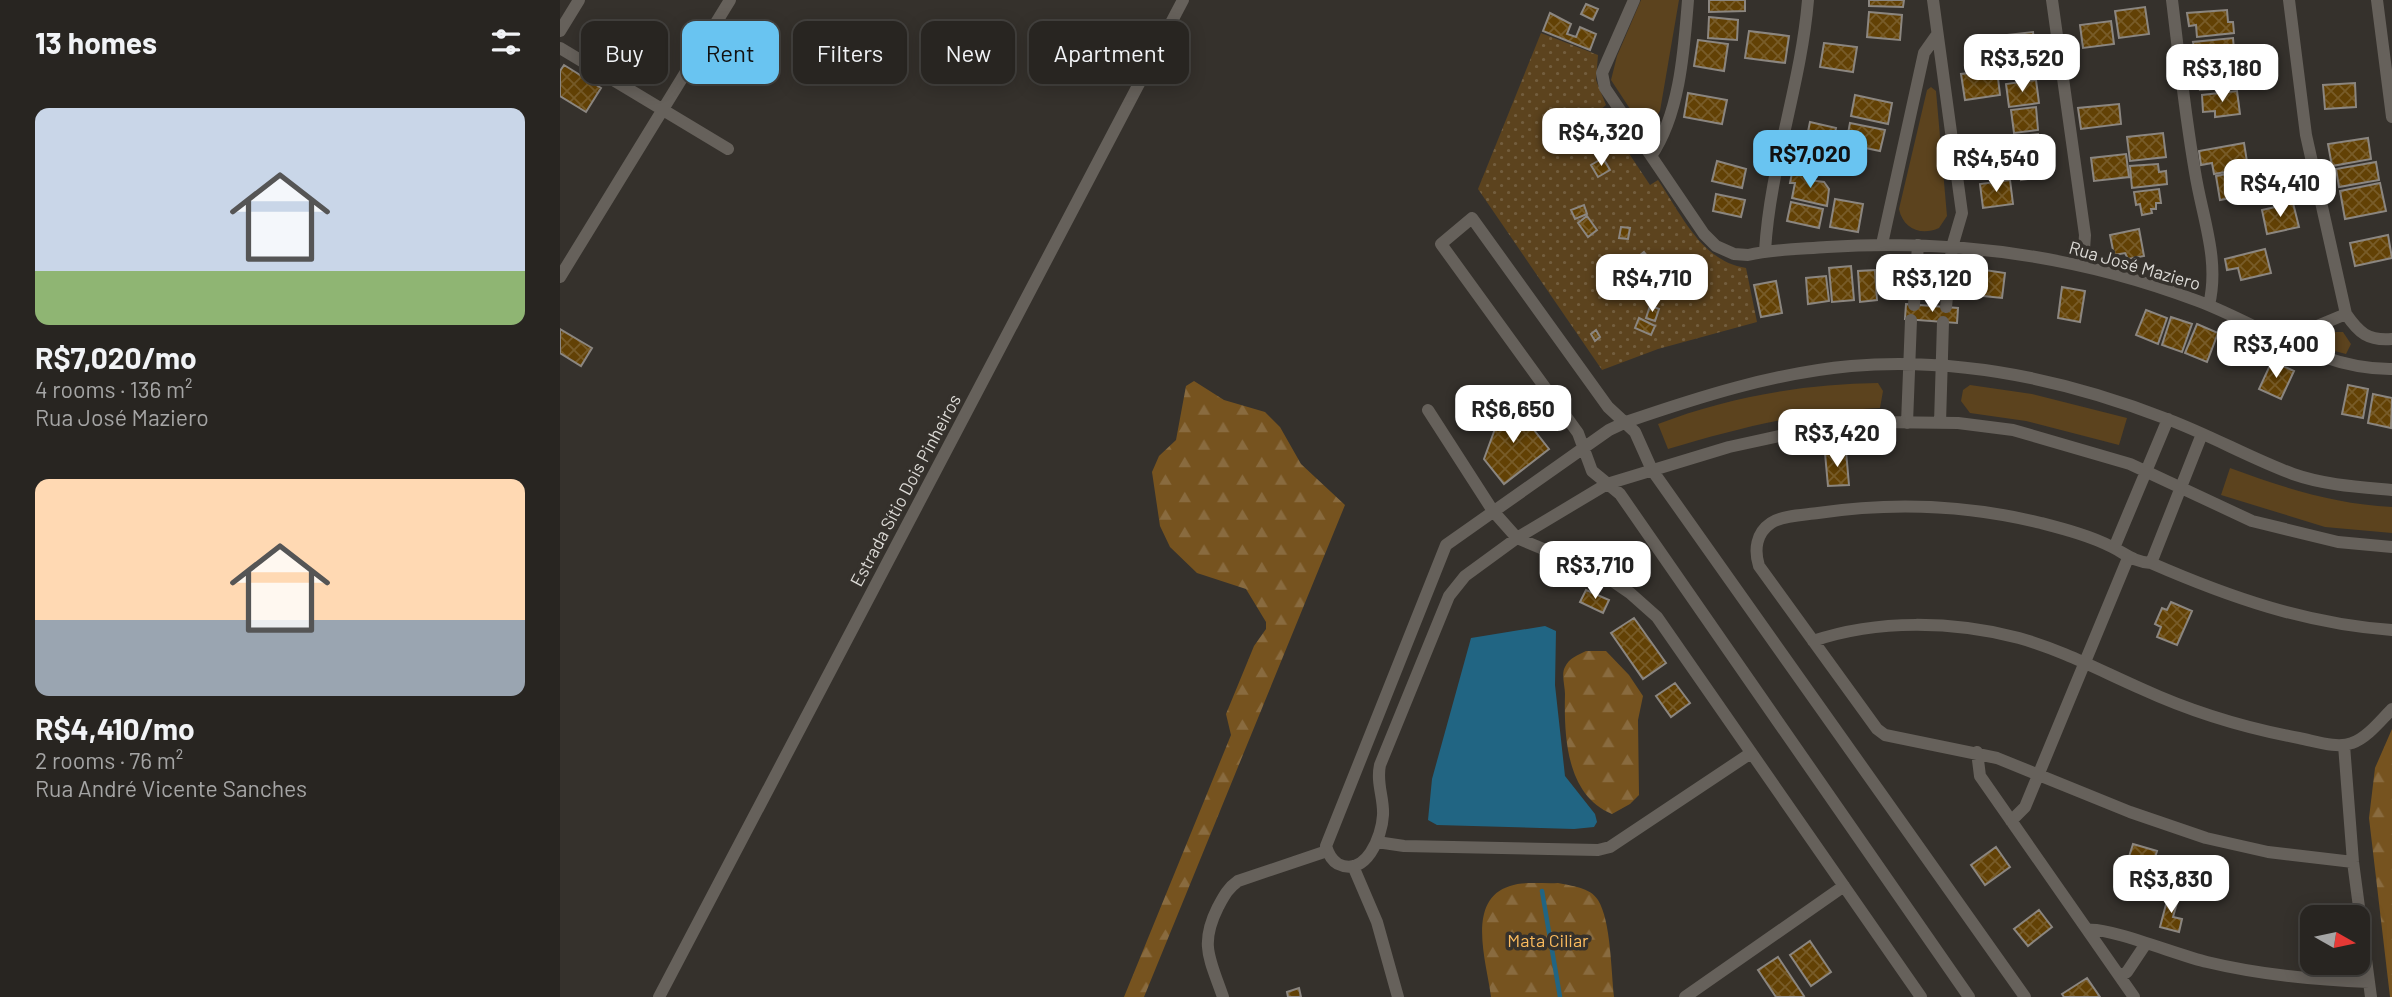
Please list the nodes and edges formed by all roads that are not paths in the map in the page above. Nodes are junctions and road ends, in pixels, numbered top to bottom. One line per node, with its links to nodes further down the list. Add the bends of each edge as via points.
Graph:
1 (579, 0): 12 (street)
2 (730, 0): 16 (street)
3 (1183, 0): 73 (street, Estrada Sítio Dois Pinheiros)
4 (1634, 0): 19 (street, Rua José Maziero, via 1602,74 1605,88)
5 (1688, 0): 19 (street, via 1684,45 1664,138)
6 (1808, 0): 23 (street, via 1796,89 1771,191)
7 (1933, 0): 13 (street)
8 (2052, 0): 24 (street, via 2085,235)
9 (2172, 0): 27 (street, via 2193,164 2212,251 2214,287)
10 (2289, 0): 29 (street, via 2306,135)
11 (2376, 0): 15 (street)
12 (560, 31)
13 (1936, 36): 20 (street, via 1924,53); 22 (street, via 1962,213)
14 (560, 48): 16 (street)
15 (2391, 102): 17 (street)
16 (663, 110): 18 (street); 25 (street)
17 (2392, 117)
18 (728, 149)
19 (1651, 156): 23 (street, Rua José Maziero, via 1716,246 1734,254)
20 (1882, 244): 21 (street, Rua José Maziero); 23 (street, Rua José Maziero)
21 (1918, 245): 22 (street, Rua José Maziero); 26 (street)
22 (1952, 247): 24 (street, Rua José Maziero); 28 (street)
23 (1765, 251)
24 (2083, 265): 27 (street, Rua José Maziero)
25 (560, 277)
26 (1914, 305)
27 (2209, 305): 33 (street, Rua José Maziero)
28 (1946, 307)
29 (2346, 314): 32 (street, via 2359,333 2377,341); 33 (street)
30 (1911, 320): 34 (street)
31 (1943, 322): 35 (street)
32 (2392, 339)
33 (2281, 341): 36 (street, Rua José Maziero, via 2338,362)
34 (1908, 365): 35 (street); 39 (street, via 1851,366 1768,380); 40 (street)
35 (1942, 367): 38 (street, via 2055,382); 41 (street)
36 (2392, 369)
37 (1428, 410): 49 (street)
38 (2168, 419): 42 (street); 45 (street)
39 (1626, 422): 43 (street); 43 (street, via 1608,407 1472,218 1441,244); 44 (street, via 1642,444)
40 (1907, 423): 41 (street); 44 (street, via 1877,422 1779,436)
41 (1940, 423): 45 (street, via 2013,430 2095,451)
42 (2202, 434): 47 (street); 48 (street, via 2295,474)
43 (1585, 447): 46 (street, via 1592,471); 49 (street)
44 (1652, 470): 46 (street); 79 (street)
45 (2148, 471): 47 (street); 52 (street)
46 (1607, 484): 50 (street); 78 (street, via 1628,506)
47 (2182, 488): 51 (street, via 2252,521 2291,533); 54 (street)
48 (2392, 490)
49 (1493, 511): 50 (street); 65 (street, via 1446,545)
50 (1517, 538): 61 (street, via 1601,573 1644,604); 64 (street, via 1465,576 1449,596 1380,765 1383,814)
51 (2392, 547)
52 (2114, 548): 53 (street); 56 (street, via 2042,523 1937,508 1839,510 1774,521 1758,540 1759,566)
53 (2128, 558): 54 (street); 57 (street)
54 (2151, 563): 55 (street, via 2262,607 2320,621)
55 (2392, 630)
56 (1813, 641): 57 (street, via 1867,629 1941,625 2020,639); 60 (street, via 1877,729 1906,741)
57 (2085, 663): 59 (street, via 2221,719); 62 (street)
58 (2392, 709): 59 (street, via 2354,743)
59 (2344, 746): 66 (street)
60 (1977, 752): 62 (street); 63 (street, via 1980,776)
61 (1751, 753): 64 (street, via 1610,847 1598,850); 68 (street)
62 (2039, 773): 63 (street, via 2025,807); 66 (street, via 2206,838 2268,852)
63 (2011, 821): 69 (street)
64 (1377, 842): 67 (street, via 1366,859)
65 (1327, 851): 67 (street, via 1338,864); 74 (street, via 1238,881 1227,890 1206,935)
66 (2353, 862): 72 (street)
67 (1353, 866): 75 (street, via 1377,922)
68 (1844, 886): 76 (street); 77 (street)
69 (2088, 930): 70 (street, via 2104,930); 71 (street)
70 (2145, 945): 71 (street); 72 (street, via 2273,975)
71 (2120, 976): 80 (street)
72 (2369, 982): 81 (street)
73 (659, 997)
74 (1223, 997)
75 (1398, 997)
76 (1685, 997)
77 (1921, 997)
78 (1969, 997)
79 (2025, 997)
80 (2134, 997)
81 (2371, 997)

